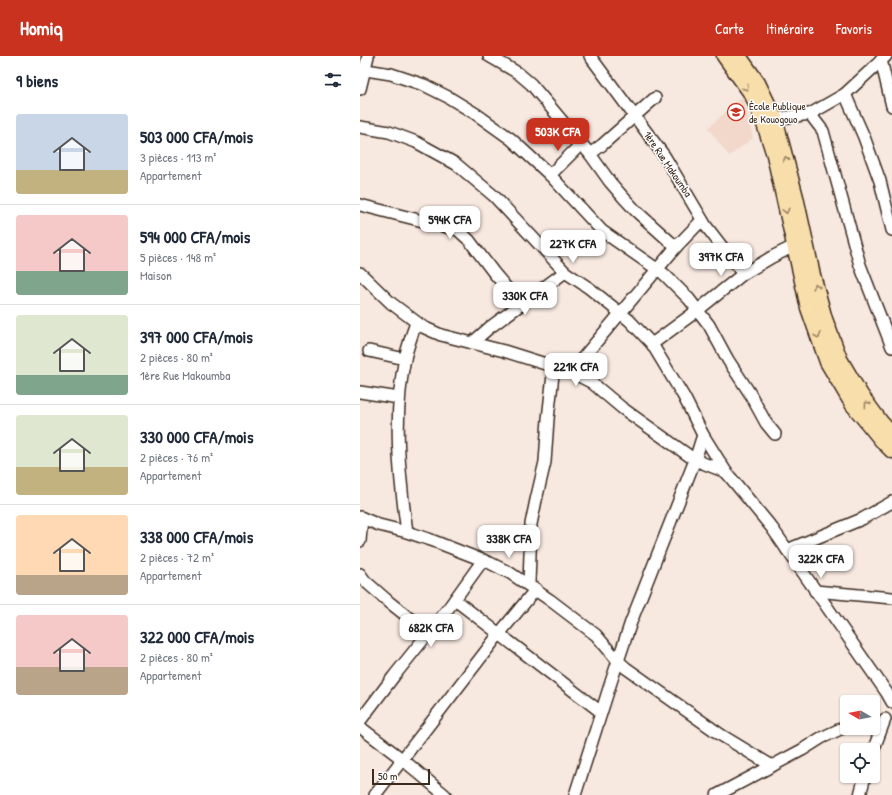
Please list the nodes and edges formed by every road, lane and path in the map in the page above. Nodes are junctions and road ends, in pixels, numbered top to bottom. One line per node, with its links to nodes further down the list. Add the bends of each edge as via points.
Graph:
1 (368, 56): 8 (street)
2 (489, 56): 7 (street)
3 (590, 56): 14 (street, 1ère Rue Makoumba)
4 (724, 56): 15 (main road, one-way to 15)
5 (739, 56): 15 (main road, via 758,83)
6 (884, 58): 10 (street); 12 (street)
7 (502, 59): 17 (street, via 531,84)
8 (362, 69): 9 (street); 19 (street, via 405,78 448,97 511,139)
9 (360, 89)
10 (845, 94): 13 (street); 21 (street)
11 (655, 98): 14 (street)
12 (892, 106)
13 (810, 114): 15 (street); 37 (street, via 823,131 860,265)
14 (635, 116): 18 (street); 23 (street, 1ère Rue Makoumba, via 665,157)
15 (769, 120): 25 (main road, via 796,197)
16 (360, 127): 28 (street, via 389,132 416,142 456,164 504,206)
17 (581, 144): 18 (street); 19 (street)
18 (590, 154): 26 (street, via 636,212)
19 (550, 176): 27 (street, via 602,231)
20 (892, 180): 21 (street)
21 (880, 181): 24 (street)
22 (360, 205): 31 (street, via 458,230)
23 (702, 220): 26 (street); 30 (street, 1ère Rue Makoumba)
24 (892, 230)
25 (800, 244): 30 (street); 45 (main road, one-way to 25, via 861,395 840,360 813,275); 47 (main road, one-way to 47, via 808,308 827,362 852,404)
26 (676, 247): 27 (street)
27 (657, 270): 32 (street, via 672,281); 33 (street)
28 (565, 272): 31 (street); 33 (street)
29 (360, 273): 34 (street)
30 (743, 274): 32 (street)
31 (521, 305): 35 (street)
32 (698, 310): 36 (street); 44 (street, via 766,424)
33 (620, 313): 36 (street); 41 (street)
34 (416, 323): 35 (street, via 441,335); 39 (street)
35 (472, 343): 40 (street)
36 (652, 344): 46 (street)
37 (892, 347)
38 (370, 351): 39 (street)
39 (405, 359): 43 (street)
40 (554, 366): 41 (street); 57 (street, via 545,462 531,524)
41 (571, 372): 48 (street, via 591,382 622,408)
42 (360, 392): 43 (street)
43 (400, 398): 52 (street, via 398,462)
44 (776, 434)
45 (892, 434)
46 (703, 435): 48 (street); 49 (street)
47 (892, 451)
48 (695, 460): 49 (street); 63 (street)
49 (726, 472): 54 (street)
50 (892, 502): 54 (street, via 862,519)
51 (361, 518): 52 (street); 53 (street)
52 (407, 532): 55 (street)
53 (360, 540)
54 (787, 550): 58 (street)
55 (483, 560): 57 (street, via 510,572); 60 (street)
56 (360, 574): 61 (street, via 389,602)
57 (532, 587): 62 (street); 63 (street, via 596,635)
58 (815, 591): 59 (street); 64 (street)
59 (892, 598)
60 (455, 600): 61 (street); 62 (street)
61 (428, 633): 67 (street)
62 (499, 634): 65 (street); 71 (street)
63 (618, 661): 65 (street); 72 (street, via 721,735)
64 (892, 702)
65 (601, 712): 76 (street)
66 (888, 719): 70 (street)
67 (360, 721)
68 (360, 727): 71 (street)
69 (840, 729): 72 (street)
70 (877, 743)
71 (402, 759): 74 (street); 75 (street)
72 (772, 766): 77 (street)
73 (863, 783): 78 (street)
74 (375, 795)
75 (446, 795)
76 (575, 795)
77 (717, 795)
78 (860, 795)

